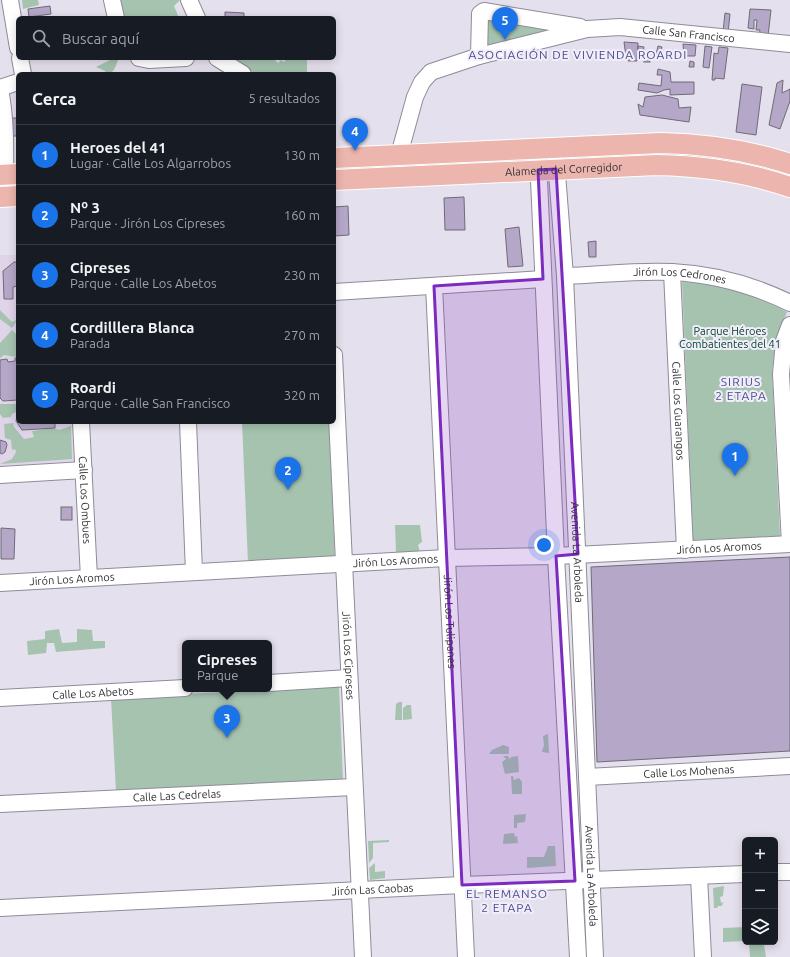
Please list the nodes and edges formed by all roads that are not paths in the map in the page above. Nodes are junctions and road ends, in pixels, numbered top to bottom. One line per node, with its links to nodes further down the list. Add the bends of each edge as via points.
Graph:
1 (10, 0): 7 (street)
2 (112, 0): 4 (street)
3 (189, 0): 5 (street)
4 (116, 16)
5 (196, 16)
6 (587, 28): 8 (street, Calle San Francisco, via 624,27); 9 (street, Calle San Francisco); 9 (street, Calle San Francisco, via 484,11 480,14)
7 (16, 36)
8 (790, 44)
9 (479, 56): 17 (street, Calle San Francisco, via 431,72 422,82)
10 (20, 60): 12 (street)
11 (220, 60): 13 (street)
12 (23, 72)
13 (240, 72)
14 (16, 83): 15 (street)
15 (0, 88): 21 (street, via 4,106)
16 (546, 148): 17 (main road, Alameda del Corregidor); 19 (main road, Alameda del Corregidor, via 684,144 751,153); 20 (street, Avenida La Arboleda)
17 (399, 155): 18 (main road, Alameda del Corregidor)
18 (336, 158)
19 (790, 164)
20 (547, 170): 22 (main road, Alameda del Corregidor); 23 (main road, Alameda del Corregidor, via 690,165 749,175); 26 (street, Avenida La Arboleda); 27 (street, Avenida La Arboleda)
21 (8, 174): 24 (street)
22 (336, 180)
23 (790, 187)
24 (8, 196)
25 (672, 272): 26 (street, Jirón Los Cedrones); 30 (street, Jirón Los Cedrones, via 696,274 744,285); 38 (street, Calle Los Guarangos)
26 (564, 276): 39 (street, Avenida La Arboleda)
27 (543, 279): 28 (street); 40 (street, Avenida La Arboleda)
28 (434, 286): 29 (street); 41 (street, Jirón Los Tulipanes)
29 (336, 292)
30 (790, 303)
31 (790, 325): 37 (street, via 784,341 781,374)
32 (336, 397): 42 (street, Jirón Los Cipreses)
33 (81, 424): 35 (street, Calle Los Ombues)
34 (188, 424): 43 (street)
35 (84, 470): 36 (street); 44 (street, Calle Los Ombues)
36 (0, 475)
37 (790, 544): 38 (street, Jirón Los Aromos)
38 (685, 550): 39 (street, Jirón Los Aromos)
39 (578, 554): 40 (street, Jirón Los Aromos); 51 (street, Avenida La Arboleda)
40 (556, 556): 41 (street, Jirón Los Aromos); 58 (street, Avenida La Arboleda)
41 (446, 558): 42 (street, Jirón Los Aromos); 60 (street, Jirón Los Tulipanes)
42 (344, 563): 43 (street, Jirón Los Aromos); 46 (street, Jirón Los Cipreses)
43 (194, 572): 44 (street, Jirón Los Aromos)
44 (89, 578): 45 (street, Jirón Los Aromos)
45 (0, 583)
46 (349, 678): 47 (street); 52 (street, Jirón Los Cipreses)
47 (272, 683)
48 (182, 688): 49 (street, Calle Los Abetos)
49 (0, 698)
50 (790, 766): 51 (street, Calle Los Mohenas)
51 (587, 777): 59 (street, Avenida La Arboleda)
52 (354, 788): 53 (street, Calle Las Cedrelas); 61 (street, Jirón Los Cipreses)
53 (0, 804)
54 (778, 872): 55 (street)
55 (790, 872)
56 (742, 874): 57 (street, Jirón Las Caobas)
57 (699, 876): 59 (street, Jirón Las Caobas); 67 (street)
58 (575, 881): 59 (street, Jirón Las Caobas); 60 (street, Jirón Las Caobas); 65 (street, Avenida La Arboleda)
59 (592, 881): 66 (street, Avenida La Arboleda)
60 (462, 885): 61 (street, Jirón Las Caobas); 64 (street, Jirón Los Tulipanes)
61 (360, 891): 62 (street, Jirón Las Caobas); 63 (street, Jirón Los Cipreses)
62 (0, 908)
63 (363, 957)
64 (466, 957)
65 (578, 957)
66 (595, 957)
67 (703, 957)

